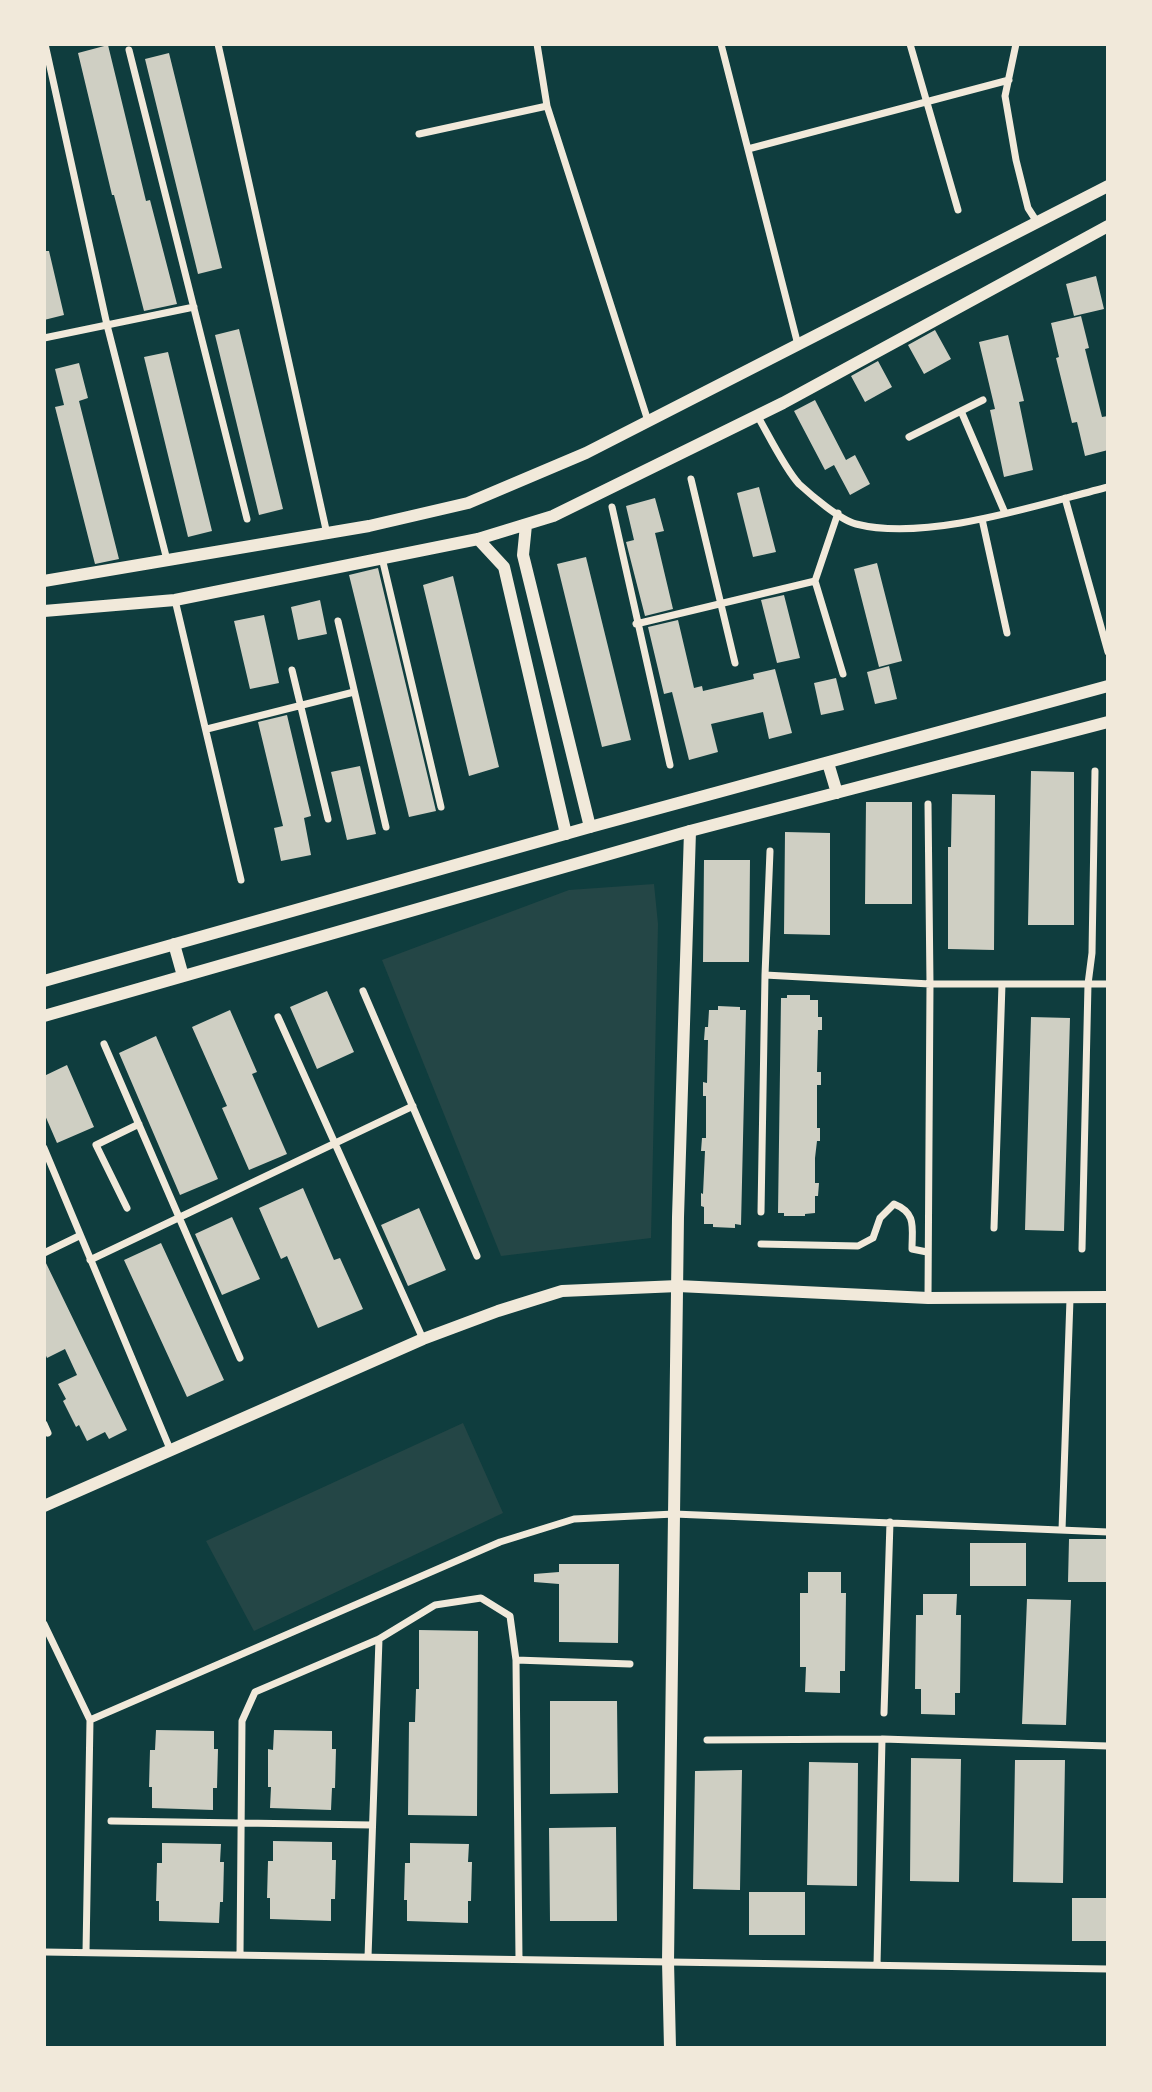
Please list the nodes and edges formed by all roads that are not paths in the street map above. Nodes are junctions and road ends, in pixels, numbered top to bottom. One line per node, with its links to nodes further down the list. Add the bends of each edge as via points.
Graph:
1 (45, 44): 18 (street)
2 (218, 44): 35 (street)
3 (537, 44): 10 (street)
4 (721, 44): 12 (street)
5 (910, 44): 9 (street)
6 (1016, 44): 8 (street)
7 (129, 50): 17 (street)
8 (1009, 79): 9 (street); 15 (street, via 1005,96 1016,160 1028,208)
9 (927, 101): 12 (street); 14 (street)
10 (547, 106): 11 (street); 24 (street)
11 (419, 134)
12 (748, 149): 20 (street)
13 (1108, 186): 15 (street)
14 (958, 210)
15 (1037, 222): 20 (street)
16 (1108, 226): 23 (street)
17 (194, 307): 18 (street); 32 (street)
18 (107, 325): 19 (street); 38 (street)
19 (44, 338)
20 (798, 345): 24 (street)
21 (983, 400): 22 (street)
22 (961, 411): 25 (street); 31 (street)
23 (757, 415): 30 (street, via 797,482); 34 (street)
24 (648, 421): 35 (street, via 468,503)
25 (909, 438)
26 (691, 479): 42 (street)
27 (1108, 487): 28 (street)
28 (1065, 498): 31 (street); 47 (street)
29 (612, 507): 45 (street)
30 (838, 513): 33 (street, via 853,524 898,528); 40 (street)
31 (1005, 513): 33 (street)
32 (247, 519)
33 (982, 519): 46 (street)
34 (526, 525): 36 (street); 64 (street, via 523,555)
35 (327, 534): 38 (street)
36 (478, 539): 37 (street); 66 (street, via 504,567)
37 (381, 557): 41 (street); 61 (street)
38 (167, 560): 39 (street)
39 (44, 581)
40 (815, 581): 42 (street); 50 (street)
41 (176, 600): 43 (street); 55 (street)
42 (720, 604): 45 (street); 48 (street)
43 (44, 611)
44 (338, 621): 52 (street)
45 (636, 624): 57 (street)
46 (1007, 633)
47 (1108, 652)
48 (735, 663)
49 (292, 670): 53 (street)
50 (843, 674)
51 (1108, 686): 56 (street)
52 (354, 692): 53 (street); 63 (street)
53 (301, 705): 55 (street); 62 (street)
54 (1108, 722): 59 (street)
55 (206, 729): 68 (street)
56 (828, 763): 59 (street); 64 (street)
57 (670, 765)
58 (1095, 771): 75 (street)
59 (837, 793): 65 (street)
60 (928, 804): 73 (street)
61 (441, 807)
62 (328, 819)
63 (386, 827)
64 (590, 827): 66 (street)
65 (690, 831): 71 (street); 96 (street)
66 (566, 834): 69 (street)
67 (770, 851): 70 (street)
68 (241, 880)
69 (174, 944): 71 (street); 72 (street)
70 (765, 975): 73 (street); 86 (street)
71 (183, 976): 78 (street)
72 (44, 981)
73 (930, 984): 74 (street); 93 (street)
74 (1002, 984): 75 (street); 88 (street)
75 (1088, 984): 76 (street); 91 (street)
76 (1108, 984)
77 (363, 991): 81 (street)
78 (44, 1016)
79 (278, 1017): 83 (street)
80 (104, 1044): 82 (street)
81 (413, 1106): 83 (street); 94 (street)
82 (139, 1124): 85 (street, via 96,1145); 87 (street)
83 (333, 1144): 87 (street); 100 (street)
84 (44, 1148): 89 (street)
85 (127, 1208)
86 (761, 1212)
87 (179, 1217): 95 (street); 101 (street)
88 (994, 1228)
89 (79, 1236): 92 (street); 95 (street)
90 (761, 1244): 93 (street, via 858,1246 873,1238 880,1218 894,1204 905,1208 912,1220 912,1249)
91 (1082, 1248)
92 (44, 1252)
93 (927, 1252): 98 (street)
94 (477, 1256)
95 (90, 1261): 104 (street)
96 (678, 1286): 98 (street); 100 (street, via 562,1291); 106 (street)
97 (1108, 1297): 99 (street)
98 (928, 1298): 99 (street)
99 (1070, 1299): 108 (street)
100 (422, 1339): 104 (street)
101 (240, 1357)
102 (44, 1424): 103 (street)
103 (48, 1433)
104 (170, 1449): 105 (street)
105 (44, 1506)
106 (674, 1514): 107 (street); 115 (street, via 574,1519 500,1542); 127 (street)
107 (890, 1522): 108 (street); 114 (street)
108 (1062, 1530): 109 (street)
109 (1108, 1532)
110 (44, 1624): 115 (street)
111 (379, 1639): 112 (street, via 435,1605 481,1598 510,1616); 120 (street, via 255,1692 242,1721); 121 (street)
112 (516, 1660): 113 (street); 126 (street)
113 (630, 1664)
114 (884, 1713)
115 (90, 1720): 123 (street)
116 (882, 1739): 117 (street); 118 (street); 128 (street)
117 (707, 1740)
118 (1108, 1746)
119 (111, 1821): 120 (street)
120 (241, 1823): 121 (street); 124 (street)
121 (372, 1825): 125 (street)
122 (44, 1952): 123 (street)
123 (86, 1952): 124 (street)
124 (240, 1955): 125 (street)
125 (368, 1956): 126 (street)
126 (519, 1959): 127 (street)
127 (668, 1961): 128 (street); 130 (street)
128 (877, 1965): 129 (street)
129 (1108, 1969)
130 (670, 2048)

